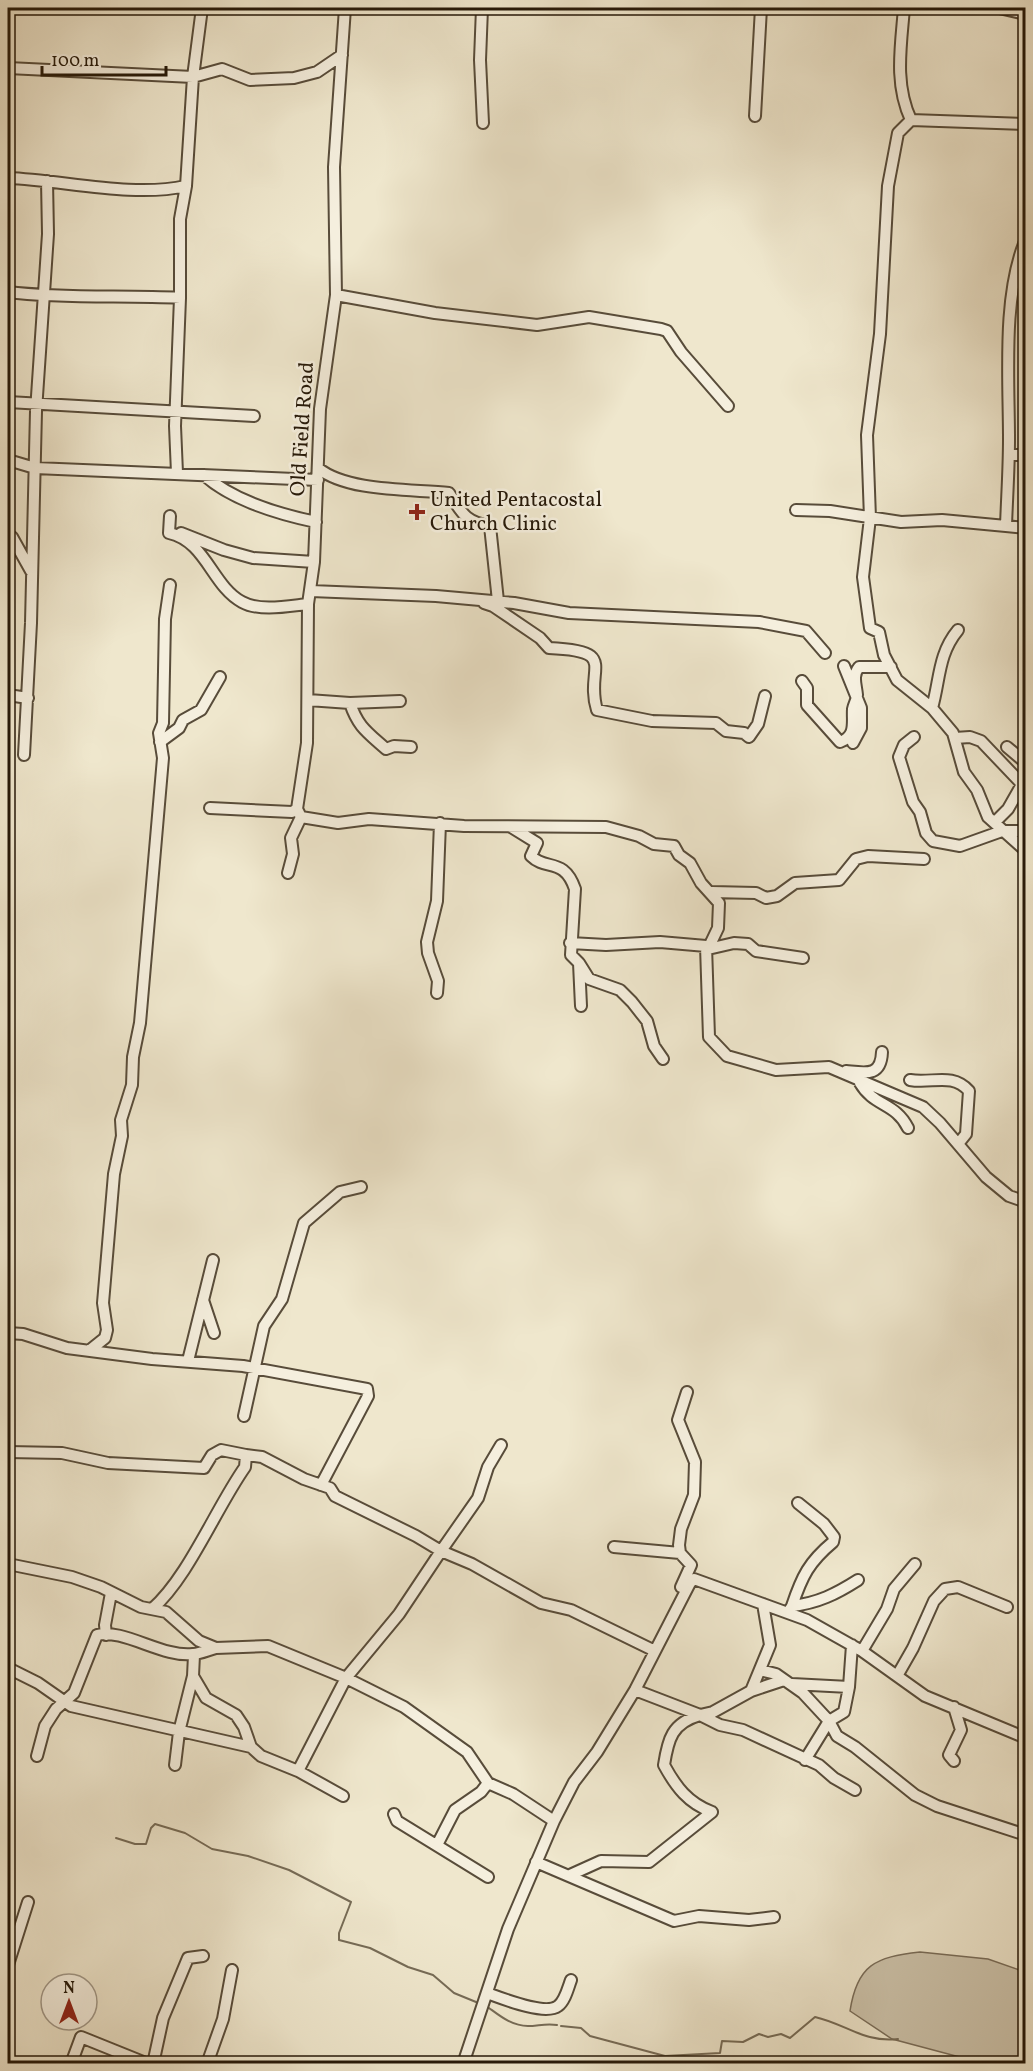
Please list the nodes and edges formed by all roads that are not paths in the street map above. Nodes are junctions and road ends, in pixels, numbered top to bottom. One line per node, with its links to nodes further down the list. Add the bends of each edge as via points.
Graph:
1 (202, 8): 10 (street)
2 (345, 8): 8 (street, Old Field Road)
3 (482, 8): 13 (street)
4 (761, 8): 11 (street)
5 (904, 8): 12 (street, via 899,75)
6 (942, 8): 7 (street, via 999,8)
7 (1026, 14)
8 (342, 55): 10 (street, via 317,72 294,78 250,80 222,69); 20 (street, Old Field Road, via 334,167)
9 (8, 68): 10 (street)
10 (193, 78): 17 (street)
11 (755, 116)
12 (910, 120): 14 (street); 37 (street, via 898,133 888,186 880,333 867,435)
13 (483, 123)
14 (1026, 124)
15 (8, 178): 16 (street)
16 (47, 181): 17 (street, via 168,190); 21 (street)
17 (186, 186): 22 (street, via 180,219)
18 (1026, 239): 28 (street, via 1015,263 1007,372)
19 (8, 292): 21 (street)
20 (336, 295): 25 (street, via 435,313 537,325 589,317 661,328); 33 (street, Old Field Road, via 322,385)
21 (46, 296): 22 (street); 24 (street)
22 (180, 298): 26 (street)
23 (8, 402): 24 (street)
24 (37, 404): 26 (street); 31 (street)
25 (728, 406)
26 (176, 410): 27 (street); 32 (street)
27 (254, 416)
28 (1009, 454): 29 (street); 39 (street)
29 (1026, 456)
30 (8, 460): 31 (street)
31 (35, 468): 32 (street); 44 (street)
32 (177, 473): 34 (street)
33 (318, 474): 34 (street); 38 (street, Old Field Road); 47 (street, via 387,488 449,492 473,524 490,526)
34 (204, 475): 38 (street, via 238,497)
35 (796, 510): 37 (street, via 830,511)
36 (170, 516): 41 (street)
37 (870, 519): 39 (street); 53 (street, via 863,578 867,615 870,628 879,632)
38 (316, 522): 43 (street, Old Field Road)
39 (1006, 526): 40 (street)
40 (1026, 528)
41 (169, 533): 43 (street, via 185,532 224,550 254,558); 49 (street, via 184,536 231,594 243,603 270,607)
42 (8, 534): 44 (street)
43 (314, 562): 46 (street, Old Field Road)
44 (31, 571): 59 (street)
45 (170, 585): 66 (street)
46 (311, 591): 48 (street, via 436,596); 49 (street, Old Field Road)
47 (498, 601): 48 (street); 51 (street, via 569,613 759,622 806,631)
48 (481, 602): 57 (street, via 493,606 549,648 585,652 591,657 597,666 594,702 597,710 605,714 652,721 716,723 726,731 749,737 758,724)
49 (308, 604): 60 (street, Old Field Road)
50 (958, 630): 63 (street, via 942,657)
51 (825, 653)
52 (844, 666): 58 (street)
53 (891, 667): 58 (street, via 859,667 854,684); 63 (street, via 897,680)
54 (220, 677): 66 (street, via 201,710 183,720 179,729)
55 (802, 681): 58 (street, via 807,688 808,708 840,742 854,728)
56 (8, 695): 59 (street)
57 (765, 696)
58 (857, 697): 67 (street, via 862,722)
59 (28, 698): 70 (street)
60 (308, 700): 62 (street); 74 (street, Old Field Road)
61 (400, 701): 62 (street)
62 (350, 702): 68 (street, via 364,732 386,749)
63 (932, 708): 65 (street)
64 (914, 737): 76 (street, via 904,745 900,757 913,802 933,841 960,846)
65 (954, 738): 72 (street, via 981,741); 76 (street, via 964,772 988,817)
66 (160, 742): 102 (street, via 163,758 148,953 132,1085 121,1120 122,1136 114,1174 103,1303 107,1330 105,1338)
67 (854, 743)
68 (411, 747)
69 (1007, 747): 71 (street)
70 (24, 755)
71 (1026, 763)
72 (1023, 780): 76 (street)
73 (210, 808): 74 (street)
74 (299, 813): 75 (street, via 339,823 369,819); 81 (street, Old Field Road, via 291,838 293,854)
75 (440, 823): 77 (street); 87 (street, via 437,902 427,942 438,981)
76 (998, 826): 78 (street); 79 (street)
77 (511, 827): 82 (street, via 606,827 654,844 668,844 690,863 700,883); 83 (street, via 537,843 531,856 535,860 561,868 573,881)
78 (1026, 831)
79 (1026, 851)
80 (924, 859): 82 (street, via 868,856 856,859 839,880 795,883 777,896 766,898 756,893)
81 (288, 873)
82 (712, 892): 84 (street, via 719,917)
83 (570, 943): 84 (street, via 660,942); 86 (street, via 571,955)
84 (708, 949): 85 (street, via 748,944 756,951); 91 (street, via 709,1037 727,1056 776,1070 829,1067)
85 (803, 958)
86 (579, 963): 88 (street); 90 (street, via 589,979 620,990 632,1002 647,1021 654,1046)
87 (437, 993)
88 (581, 1006)
89 (882, 1052): 91 (street, via 882,1062 875,1071)
90 (663, 1059)
91 (842, 1071): 93 (street)
92 (910, 1080): 95 (street, via 950,1079 962,1083 969,1091 966,1134)
93 (860, 1082): 94 (street, via 878,1102 901,1114); 95 (street, via 923,1107)
94 (908, 1128)
95 (958, 1144): 97 (street, via 986,1177 1009,1196)
96 (361, 1187): 104 (street, via 340,1192 304,1223 282,1299 267,1319)
97 (1026, 1202)
98 (213, 1260): 99 (street)
99 (203, 1299): 101 (street); 103 (street)
100 (8, 1333): 102 (street, via 60,1347)
101 (214, 1333)
102 (90, 1350): 103 (street)
103 (188, 1361): 104 (street)
104 (253, 1369): 106 (street); 110 (street, via 360,1387 369,1392)
105 (687, 1392): 114 (street, via 678,1420 695,1462 694,1495 679,1536)
106 (244, 1416)
107 (501, 1445): 113 (street, via 488,1467 478,1498)
108 (8, 1452): 109 (street, via 62,1453 108,1463 204,1468 212,1455 221,1450)
109 (246, 1455): 110 (street, via 262,1457); 121 (street, via 245,1467 181,1573)
110 (321, 1485): 113 (street)
111 (798, 1503): 122 (street, via 834,1537 805,1570)
112 (614, 1547): 114 (street)
113 (441, 1551): 126 (street, via 542,1603 571,1610); 132 (street, via 399,1614)
114 (680, 1553): 126 (street, via 691,1565)
115 (8, 1564): 118 (street, via 72,1577)
116 (915, 1564): 125 (street, via 894,1588 887,1609)
117 (858, 1580): 122 (street, via 835,1595)
118 (111, 1593): 121 (street); 123 (street)
119 (763, 1604): 122 (street); 126 (street, via 694,1579); 129 (street, via 771,1637)
120 (1007, 1607): 131 (street, via 958,1587 945,1589 934,1601)
121 (152, 1609): 124 (street, via 166,1612 199,1641)
122 (790, 1609): 125 (street)
123 (106, 1635): 127 (street); 137 (street, via 97,1635 74,1693)
124 (216, 1648): 127 (street); 132 (street, via 268,1646)
125 (857, 1648): 131 (street); 134 (street)
126 (652, 1650): 135 (street)
127 (194, 1655): 130 (street)
128 (8, 1668): 137 (street)
129 (760, 1670): 133 (street); 136 (street)
130 (193, 1676): 141 (street); 143 (street, via 206,1698 236,1715)
131 (897, 1676): 138 (street, via 924,1696)
132 (346, 1677): 148 (street); 149 (street, via 394,1701 454,1742 467,1752)
133 (788, 1682): 134 (street); 136 (street); 140 (street)
134 (849, 1688): 140 (street, via 844,1712)
135 (635, 1690): 139 (street); 153 (street, via 574,1782)
136 (751, 1691): 139 (street)
137 (64, 1702): 141 (street); 144 (street, via 50,1716)
138 (954, 1707): 142 (street); 146 (street, via 961,1730 949,1755)
139 (700, 1715): 145 (street, via 743,1730); 157 (street, via 682,1723 670,1735 664,1765 684,1796 697,1807 712,1812 649,1862 602,1861)
140 (829, 1721): 145 (street); 154 (street, via 837,1736 927,1802)
141 (179, 1732): 143 (street); 147 (street)
142 (1026, 1738)
143 (251, 1747): 148 (street, via 261,1756)
144 (37, 1756)
145 (804, 1760): 150 (street, via 826,1769)
146 (954, 1761)
147 (175, 1765)
148 (298, 1771): 151 (street)
149 (488, 1783): 153 (street); 155 (street, via 455,1810)
150 (855, 1790)
151 (343, 1796)
152 (394, 1814): 155 (street, via 397,1821)
153 (554, 1821): 156 (street)
154 (1026, 1835)
155 (438, 1845): 158 (street)
156 (536, 1862): 157 (street); 165 (street)
157 (570, 1875): 160 (street, via 674,1921 699,1916 749,1920)
158 (488, 1877)
159 (28, 1902): 162 (street)
160 (774, 1917)
161 (203, 1956): 168 (street, via 188,1958 163,2018)
162 (8, 1965)
163 (232, 1970): 169 (street, via 223,2019)
164 (571, 1980): 165 (street, via 558,2007 550,2009)
165 (487, 1993): 170 (street)
166 (71, 2064): 167 (street, via 81,2037)
167 (148, 2064)
168 (153, 2064)
169 (207, 2064)
170 (462, 2064)

